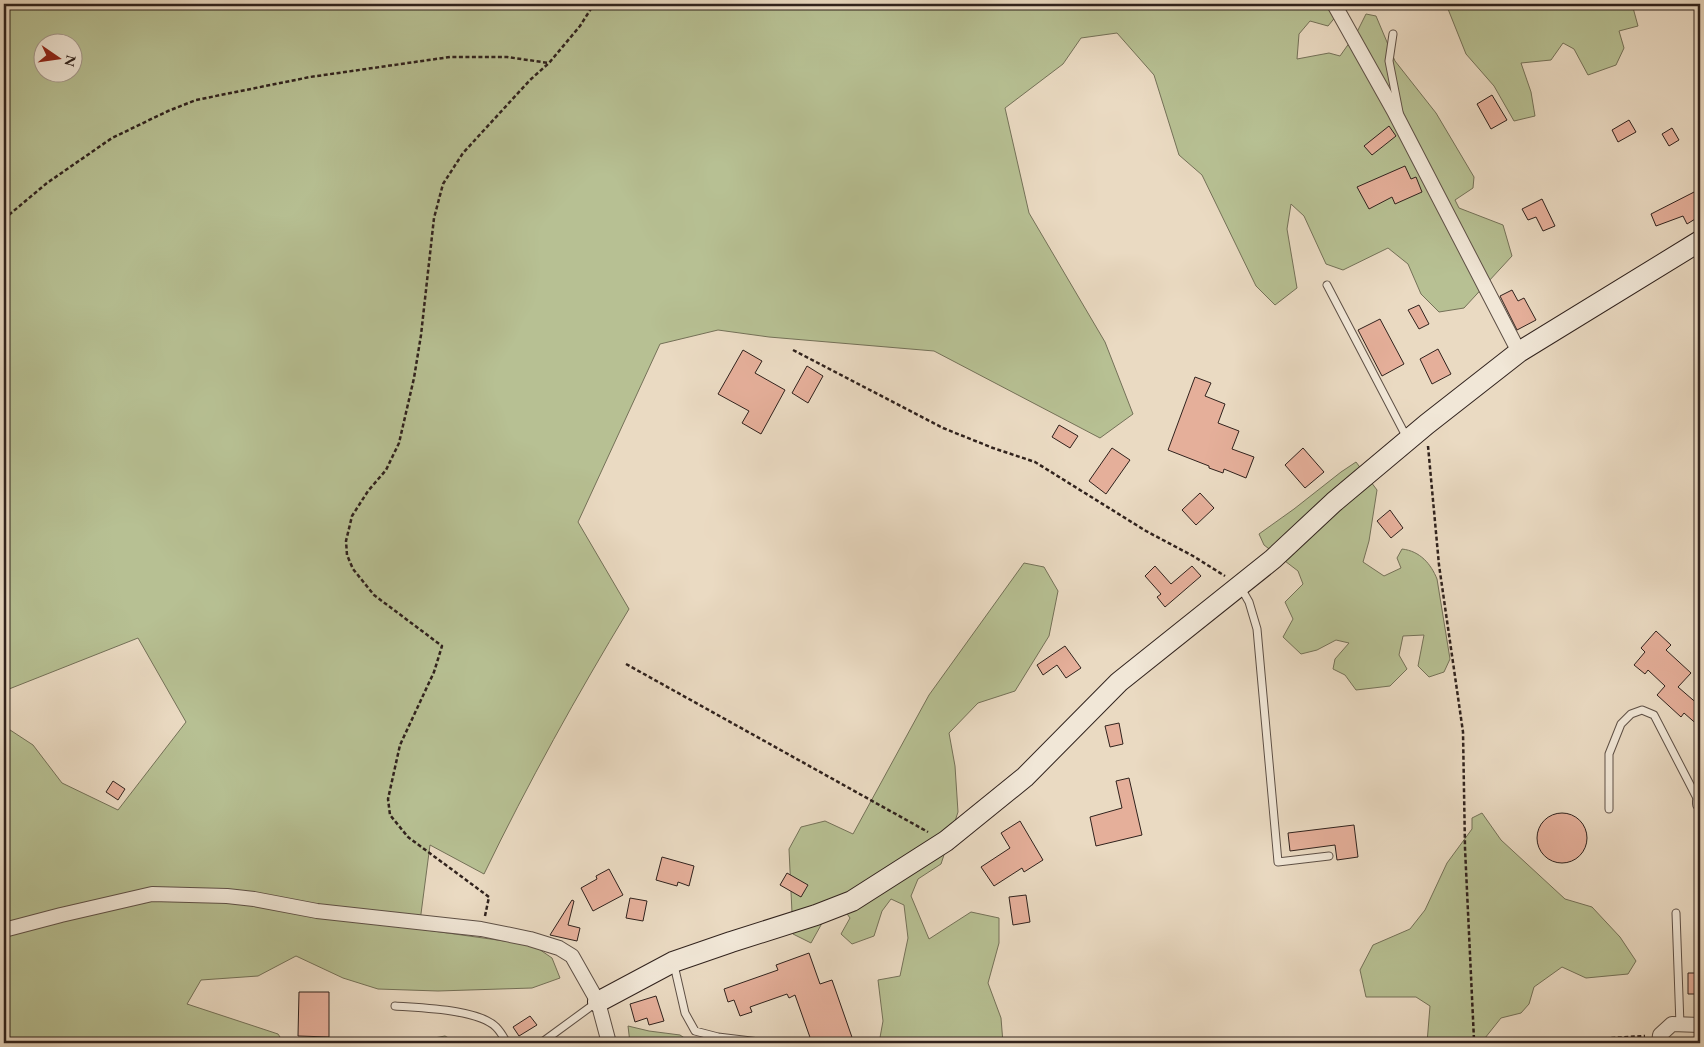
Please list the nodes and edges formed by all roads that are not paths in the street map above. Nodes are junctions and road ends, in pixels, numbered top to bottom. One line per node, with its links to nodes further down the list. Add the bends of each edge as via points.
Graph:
1 (1334, 4): 3 (street)
2 (1393, 34): 3 (lane, via 1389,61)
3 (1403, 130): 6 (street)
4 (1700, 241): 6 (street)
5 (1327, 285): 7 (lane)
6 (1519, 352): 7 (street)
7 (1408, 440): 8 (street)
8 (1240, 586): 11 (lane, via 1249,602 1256,629 1278,862); 14 (street, via 1119,682 1025,777 946,841 852,901)
9 (1700, 802): 10 (lane, via 1654,715 1642,710 1631,714 1621,724 1609,754)
10 (1609, 809)
11 (1329, 856)
12 (1676, 913): 17 (lane)
13 (4, 930): 15 (street, via 152,894 254,899 317,911 481,929 530,939 559,948 572,956)
14 (673, 962): 15 (street); 23 (lane, via 685,1013 695,1031)
15 (598, 1002): 21 (lane); 22 (street)
16 (395, 1006): 20 (lane, via 452,1011 478,1017 496,1026)
17 (1680, 1025): 18 (street); 19 (street, via 1672,1024)
18 (1700, 1025)
19 (1659, 1039)
20 (507, 1043)
21 (541, 1043)
22 (609, 1043)
23 (767, 1043)

